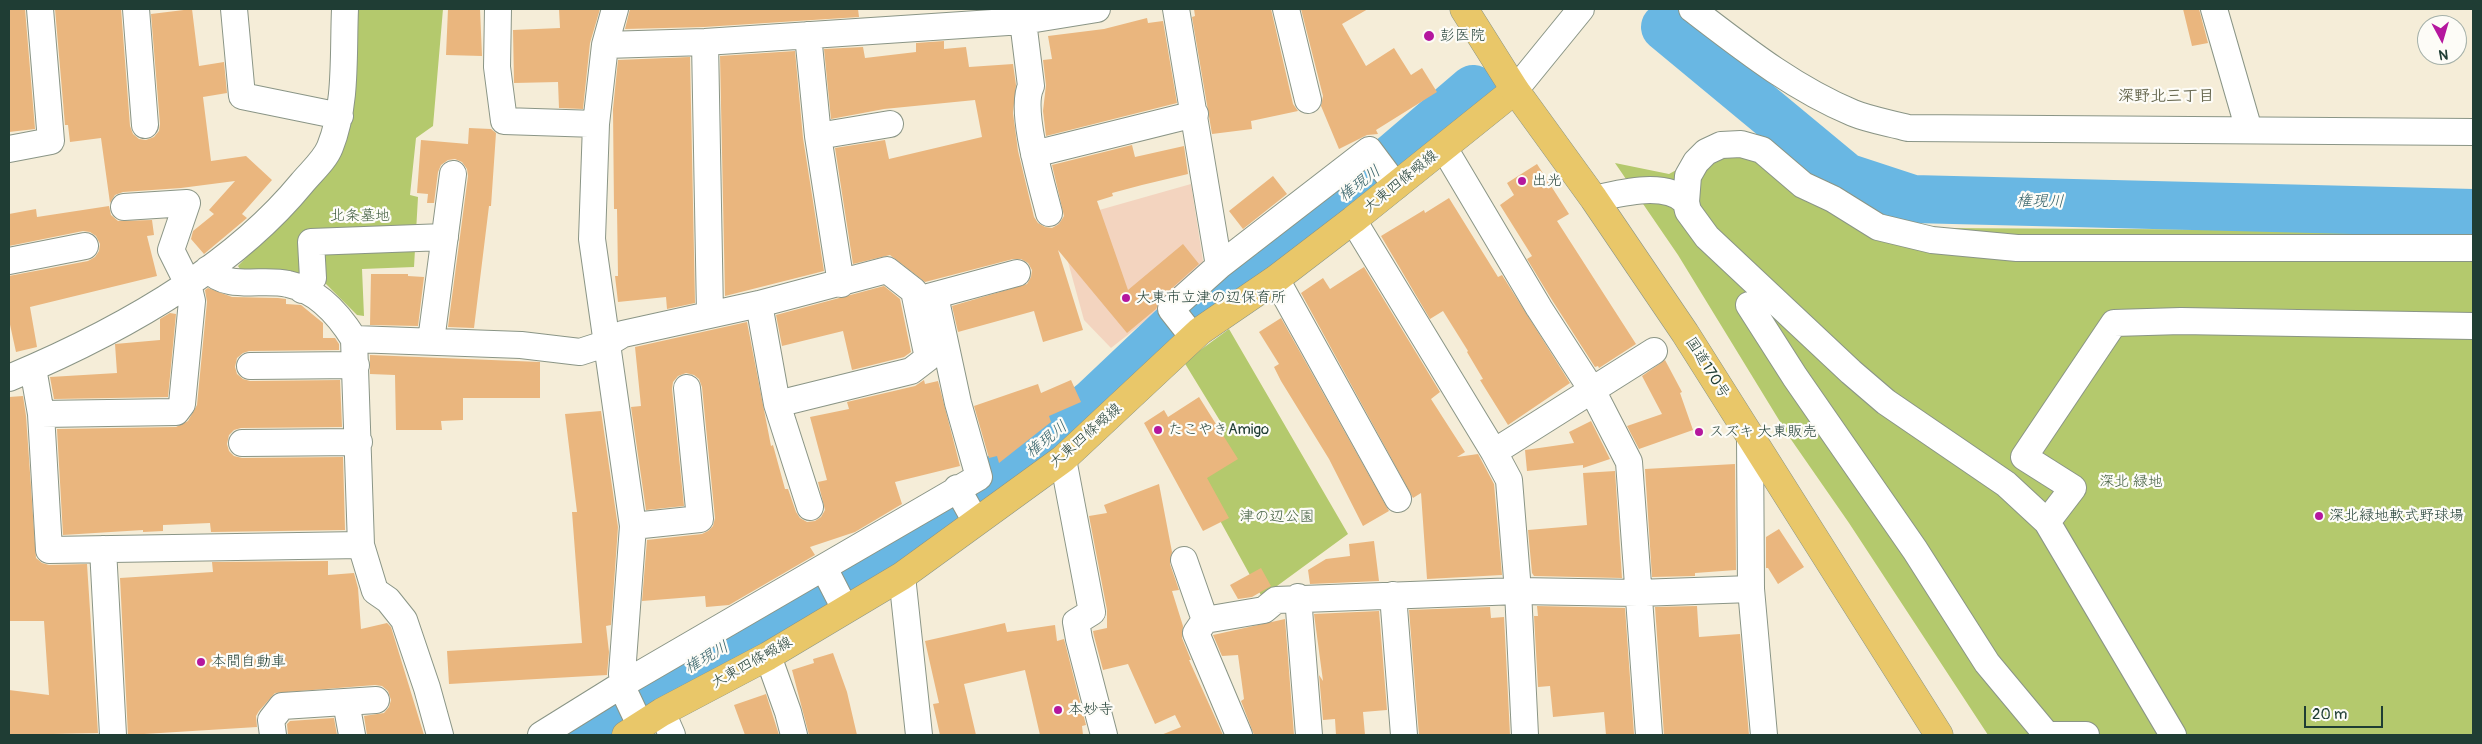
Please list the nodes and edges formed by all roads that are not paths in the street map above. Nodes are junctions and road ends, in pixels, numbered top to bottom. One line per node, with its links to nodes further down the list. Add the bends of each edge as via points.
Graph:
1 (40, 9): 31 (street, via 52,141)
2 (136, 9): 26 (street)
3 (234, 9): 23 (street, via 242,96)
4 (345, 9): 23 (street)
5 (498, 9): 24 (street, via 497,68 504,121)
6 (615, 9): 18 (street)
7 (1097, 9): 15 (street)
8 (1176, 9): 22 (street)
9 (1286, 9): 21 (street)
10 (1464, 9): 20 (main road, 国道170号)
11 (1581, 9): 20 (street)
12 (1692, 9): 19 (street)
13 (1721, 9): 19 (street, via 1790,68)
14 (2214, 9): 27 (street)
15 (1017, 17): 16 (street); 32 (street, via 1031,86 1027,95)
16 (808, 35): 17 (street); 29 (street)
17 (705, 42): 18 (street); 53 (street)
18 (605, 45): 24 (street)
19 (1782, 75): 27 (street, via 1855,114 1908,128)
20 (1514, 90): 30 (main road, 大東四條畷線); 35 (main road, 国道170号)
21 (1308, 100)
22 (1195, 114): 32 (street); 44 (street)
23 (340, 116): 46 (street, via 330,149 290,198)
24 (596, 124): 58 (street, via 592,239)
25 (890, 124): 29 (street)
26 (145, 125)
27 (2250, 130): 28 (street)
28 (2473, 132)
29 (818, 136): 48 (street)
30 (1444, 148): 34 (main road, 大東四條畷線); 65 (street)
31 (9, 149)
32 (1034, 154): 38 (street)
33 (453, 174): 40 (street)
34 (1395, 185): 39 (main road, 大東四條畷線); 44 (street, via 1368,150)
35 (1594, 199): 36 (street, via 1640,189 1680,195); 68 (main road, 国道170号, via 1685,333)
36 (1686, 202): 42 (street, via 1688,176 1696,162 1706,152 1721,145 1741,144 1762,150 1804,185 1834,199 1878,227 1932,240 2017,248); 77 (street, via 1695,223 1707,237 1851,372 1886,402 2006,484)
37 (124, 207): 46 (street, via 187,203 170,250)
38 (1048, 213)
39 (1353, 220): 47 (main road, 大東四條畷線); 71 (street)
40 (445, 237): 49 (street, via 312,242 313,278); 57 (street)
41 (84, 246): 43 (street)
42 (2473, 248)
43 (9, 261)
44 (1219, 266): 55 (street, via 1171,309)
45 (1017, 273): 50 (street)
46 (198, 277): 49 (street, via 289,284); 62 (street, via 145,312); 67 (street, via 192,301 182,404 176,412)
47 (1276, 279): 55 (main road, 大東四條畷線); 74 (street)
48 (840, 284): 50 (street, via 887,270); 51 (street)
49 (302, 290): 56 (street, via 333,310)
50 (925, 298): 66 (street, via 928,358 911,371); 73 (street, via 958,403)
51 (759, 304): 53 (street); 66 (street)
52 (1749, 305): 111 (street, via 1915,550 1987,663 2047,735)
53 (710, 314): 58 (street, via 623,334)
54 (2473, 326): 77 (street, via 2181,321 2114,323 2024,457 2073,488)
55 (1192, 336): 72 (main road, 大東四條畷線)
56 (354, 339): 57 (street); 60 (street)
57 (431, 341): 58 (street, via 521,345 580,352)
58 (608, 343): 78 (street)
59 (1654, 352): 65 (street)
60 (356, 365): 61 (street); 69 (street)
61 (250, 366)
62 (33, 368): 63 (street); 67 (street)
63 (9, 378)
64 (686, 388): 78 (street, via 700,519)
65 (1592, 390): 71 (street); 86 (street, via 1630,462)
66 (777, 404): 75 (street)
67 (40, 414): 80 (street, via 49,550)
68 (1750, 437): 84 (street); 110 (main road, 国道170号)
69 (359, 442): 70 (street); 79 (street)
70 (242, 443)
71 (1494, 452): 85 (street, via 1509,480)
72 (1063, 459): 76 (main road, 大東四條畷線); 103 (street, via 1092,612 1076,622 1078,639)
73 (968, 483): 76 (street); 82 (street)
74 (1398, 499)
75 (810, 507)
76 (985, 515): 83 (main road, 大東四條畷線)
77 (2047, 522): 112 (street)
78 (633, 526): 92 (street)
79 (361, 545): 80 (street); 99 (street, via 375,591 388,600 404,620)
80 (103, 550): 96 (street)
81 (1184, 560): 90 (street)
82 (824, 568): 89 (street); 92 (street)
83 (902, 576): 89 (main road, 大東四條畷線); 102 (street)
84 (1751, 589): 86 (street); 109 (street)
85 (1518, 591): 86 (street); 87 (street); 107 (street)
86 (1638, 593): 108 (street)
87 (1393, 595): 88 (street); 106 (street)
88 (1298, 597): 90 (street, via 1276,600 1264,610); 105 (street)
89 (845, 609): 91 (main road, 大東四條畷線)
90 (1205, 620): 104 (street, via 1196,634)
91 (768, 656): 95 (main road, 大東四條畷線); 101 (street)
92 (623, 688): 95 (street); 100 (street)
93 (376, 700): 94 (street)
94 (346, 702): 97 (street, via 282,706 271,720); 98 (street)
95 (648, 726)
96 (112, 735)
97 (273, 735)
98 (352, 735)
99 (440, 735)
100 (541, 735)
101 (794, 735)
102 (919, 735)
103 (1104, 735)
104 (1239, 735)
105 (1310, 735)
106 (1404, 735)
107 (1525, 735)
108 (1650, 735)
109 (1764, 735)
110 (1939, 735)
111 (2086, 735)
112 (2173, 735)

